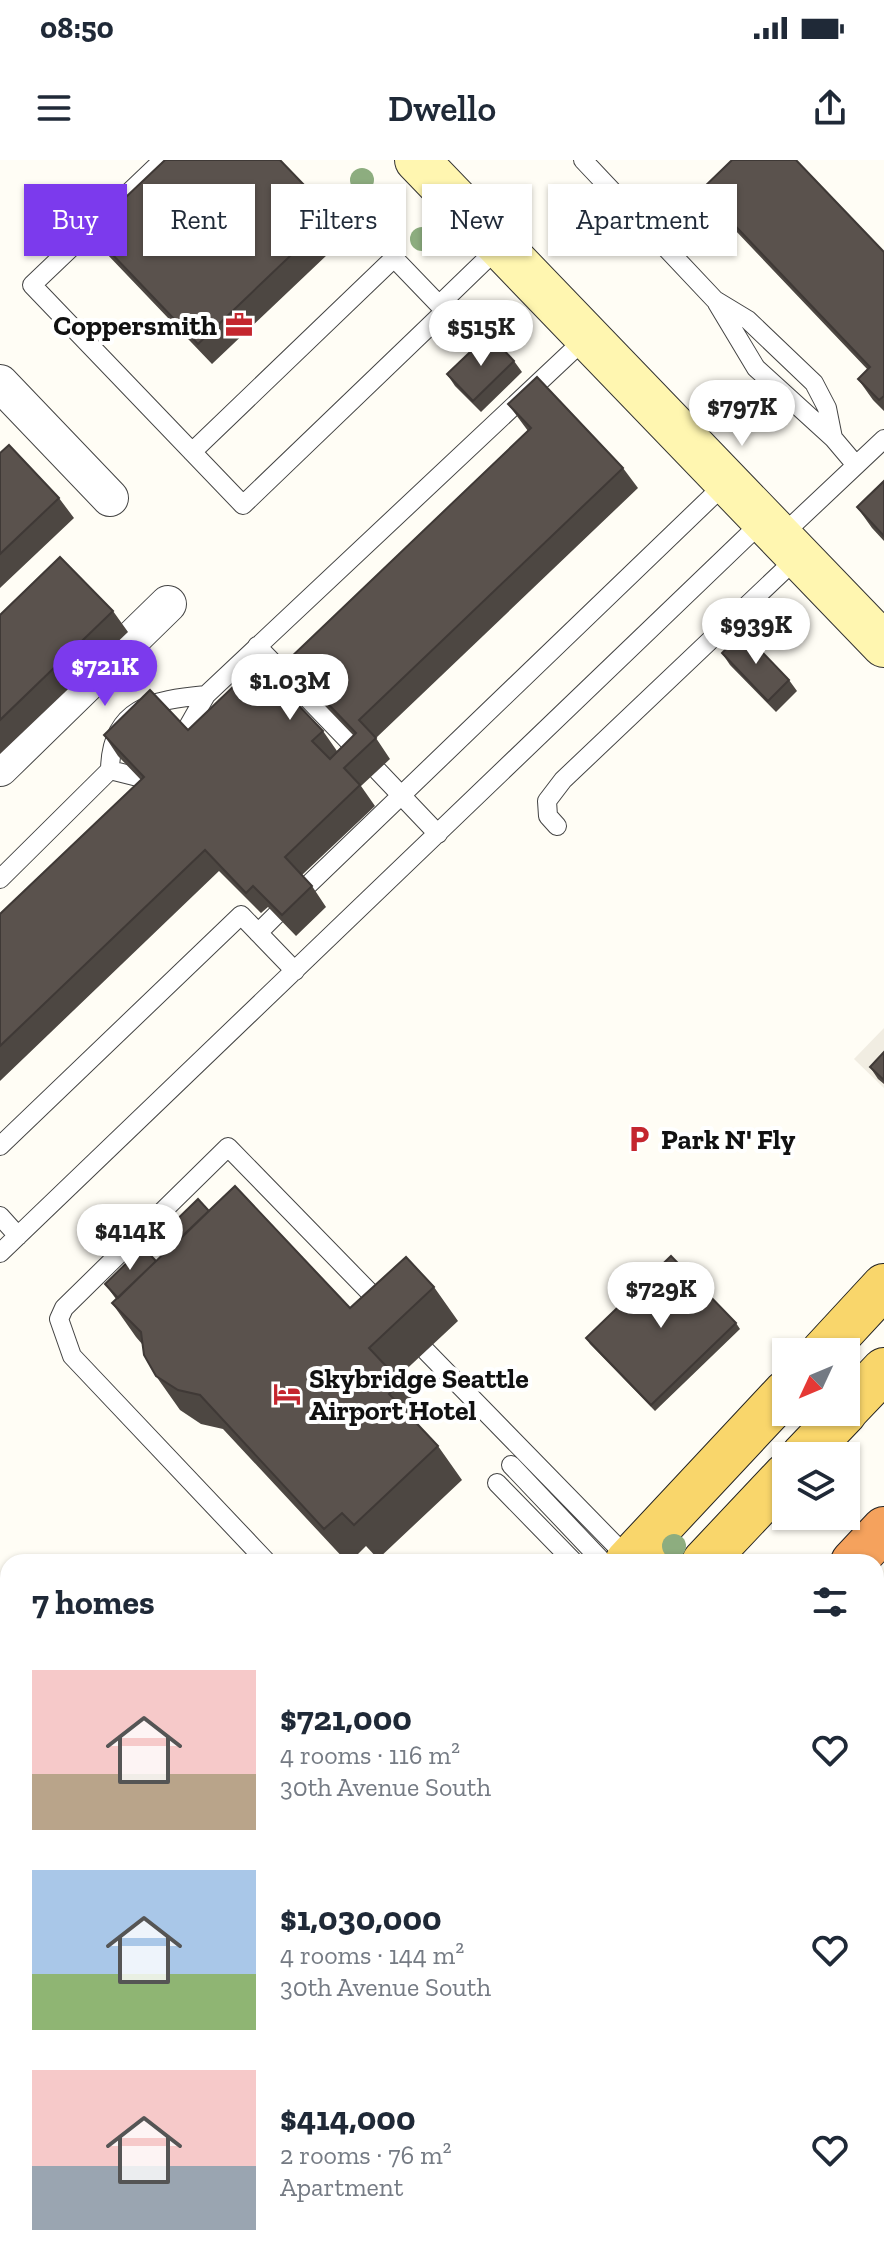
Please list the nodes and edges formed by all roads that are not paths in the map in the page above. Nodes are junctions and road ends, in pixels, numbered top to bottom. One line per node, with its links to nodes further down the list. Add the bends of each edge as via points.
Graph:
1 (163, 160): 13 (lane, via 32,285)
2 (583, 160): 7 (lane)
3 (429, 165): 4 (street)
4 (446, 184)
5 (490, 256): 8 (lane)
6 (510, 256): 9 (street)
7 (715, 300): 11 (lane, via 756,368); 11 (lane, via 748,320 814,383 827,408)
8 (439, 305): 13 (lane, via 394,258); 13 (lane, via 445,311 243,505)
9 (587, 337): 15 (street); 20 (lane)
10 (4, 393): 16 (street)
11 (833, 438): 14 (lane)
12 (884, 439): 14 (lane)
13 (192, 452)
14 (855, 464): 17 (lane)
15 (727, 482): 17 (street); 26 (lane)
16 (110, 498)
17 (781, 538): 19 (street); 27 (lane, via 563,780 547,801 548,816); 28 (lane)
18 (168, 604): 23 (street)
19 (884, 645)
20 (257, 646): 21 (lane); 26 (lane)
21 (206, 695): 22 (lane); 24 (lane, via 158,700 131,716 111,743)
22 (185, 732)
23 (0, 768)
24 (110, 770): 25 (lane); 29 (lane)
25 (138, 777)
26 (400, 795): 28 (lane); 30 (lane)
27 (557, 826)
28 (438, 834): 33 (lane)
29 (0, 879)
30 (307, 886)
31 (276, 915): 32 (lane)
32 (258, 933): 33 (lane); 34 (lane, via 241,915)
33 (295, 971): 36 (lane)
34 (0, 1146)
35 (0, 1216): 36 (lane)
36 (18, 1236): 37 (lane)
37 (0, 1253)
38 (884, 1286): 40 (main road)
39 (397, 1321): 51 (lane, via 228,1147 64,1308 59,1319 72,1356)
40 (836, 1338)
41 (426, 1351): 54 (lane, via 525,1449)
42 (884, 1370): 43 (main road)
43 (860, 1395)
44 (772, 1406): 55 (main road)
45 (831, 1426): 46 (main road)
46 (816, 1442)
47 (511, 1465): 53 (lane)
48 (497, 1483): 52 (lane)
49 (772, 1490): 56 (main road)
50 (884, 1529): 57 (highway)
51 (259, 1554)
52 (566, 1554)
53 (612, 1554)
54 (614, 1554)
55 (627, 1554)
56 (712, 1554)
57 (861, 1554)

